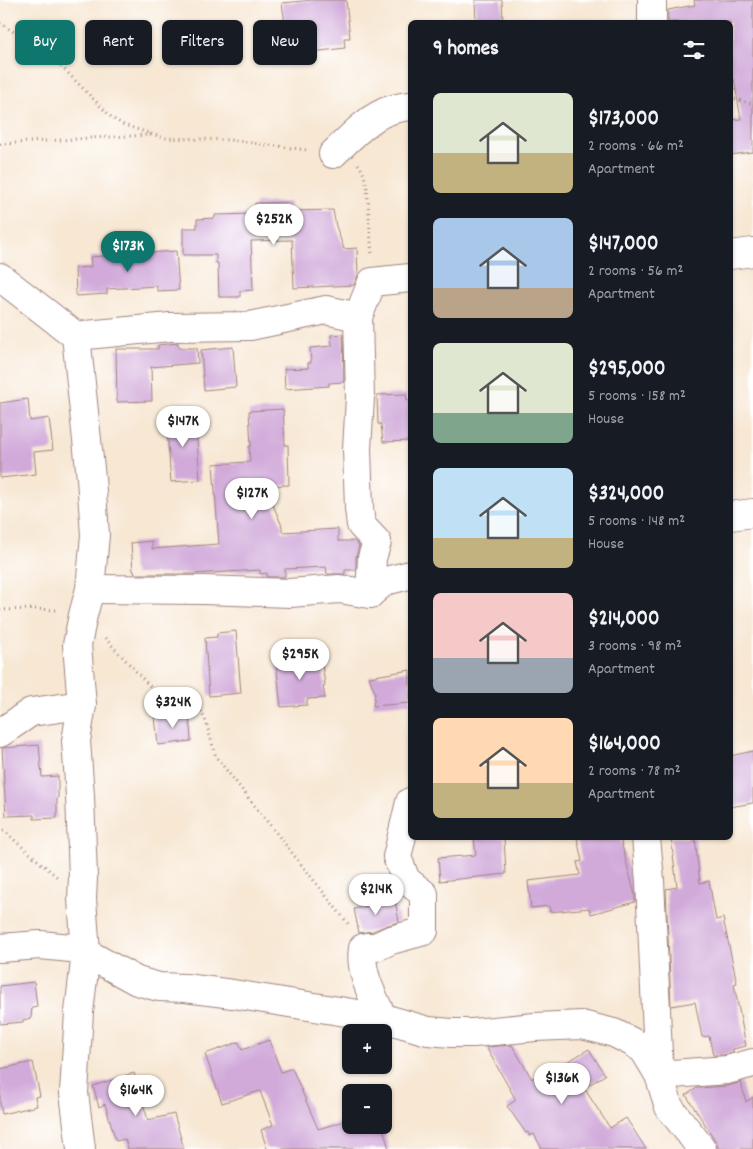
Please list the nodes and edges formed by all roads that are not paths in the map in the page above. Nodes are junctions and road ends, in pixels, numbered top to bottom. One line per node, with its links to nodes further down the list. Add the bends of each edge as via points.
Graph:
1 (652, 0): 2 (street)
2 (652, 20)
3 (408, 106): 4 (street, via 381,114)
4 (333, 154)
5 (753, 252): 6 (street)
6 (733, 255)
7 (0, 277): 10 (street)
8 (408, 278): 9 (street, via 372,282)
9 (358, 317): 10 (street, via 326,310 250,326 170,327); 14 (street, via 360,398 357,449 361,525 377,542 372,558)
10 (76, 336): 15 (street, via 95,534)
11 (753, 513): 12 (street)
12 (733, 516)
13 (408, 575): 14 (street, via 385,581)
14 (370, 594): 15 (street, via 339,588 290,593 204,590)
15 (86, 602): 16 (street, via 77,645)
16 (82, 706): 17 (street, via 30,712); 21 (street, via 76,741)
17 (0, 733)
18 (408, 811): 22 (street, via 398,858 406,880 424,894 424,931 376,947 363,948 363,966)
19 (646, 840): 24 (street)
20 (0, 948): 21 (street, via 40,945)
21 (86, 953): 22 (street, via 136,981 159,987 232,994); 25 (street, via 74,1093)
22 (383, 1018): 24 (street, via 428,1031 452,1033 582,1025 632,1042 644,1050)
23 (753, 1063): 24 (street, via 727,1070)
24 (659, 1075): 26 (street, via 669,1106)
25 (80, 1149)
26 (702, 1149)

